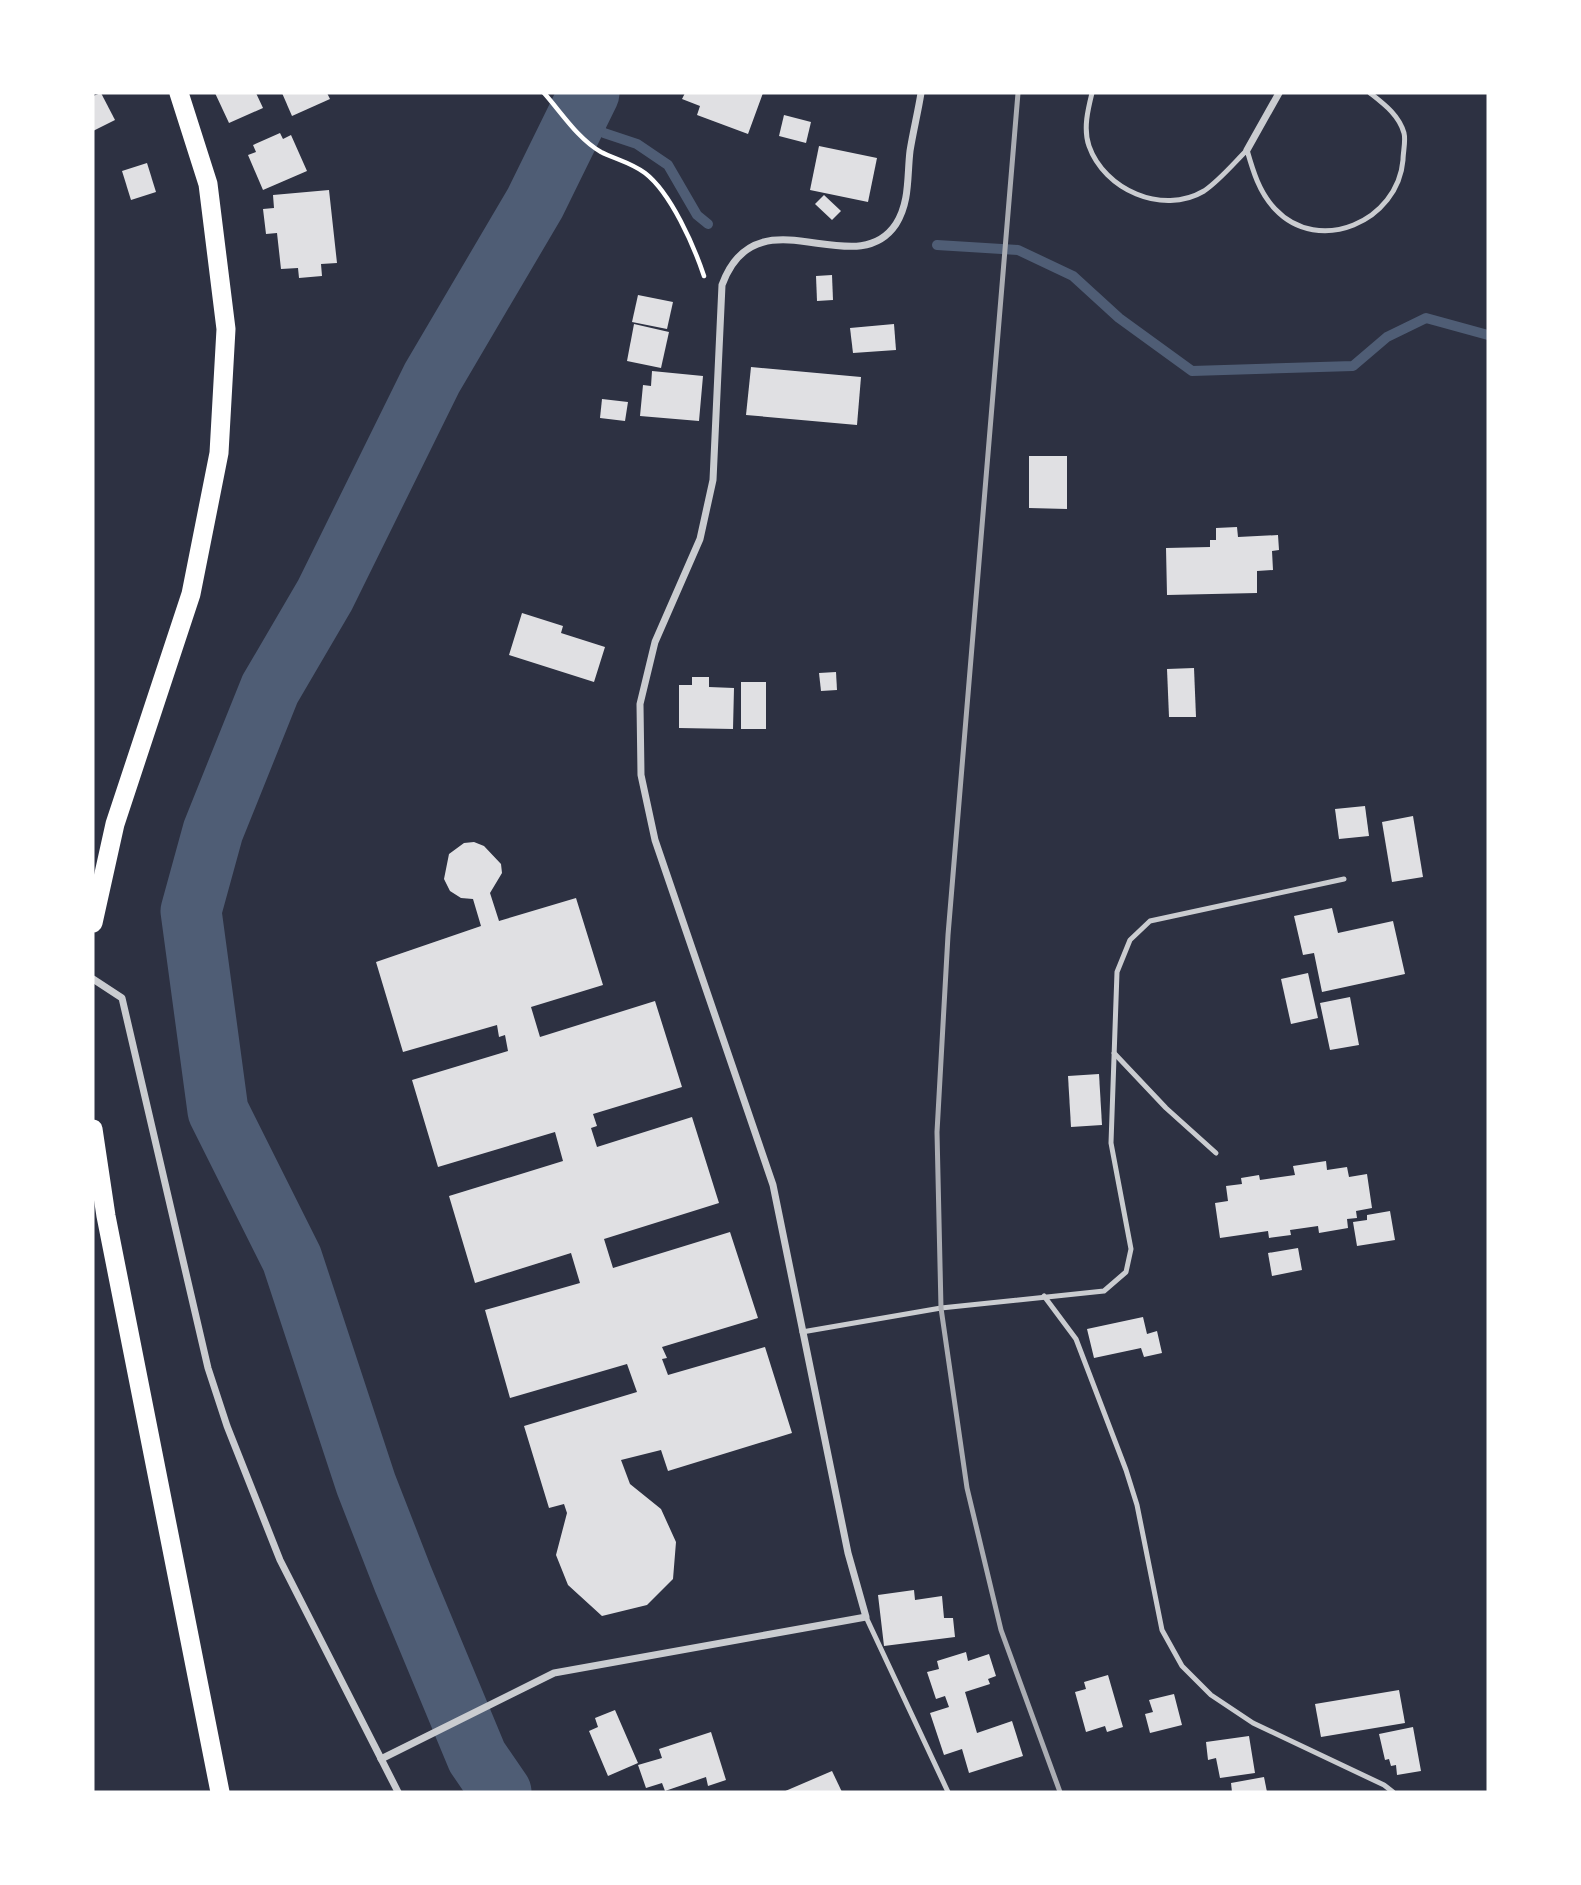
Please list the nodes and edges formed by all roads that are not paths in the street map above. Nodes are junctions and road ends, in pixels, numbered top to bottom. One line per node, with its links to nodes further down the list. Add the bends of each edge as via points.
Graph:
1 (179, 93): 8 (highway, via 208,184 226,329 219,453 191,594 114,824)
2 (921, 93): 14 (street, via 908,193 887,235 868,246 772,240 753,244 737,255 728,269 720,308 713,480 700,539 655,642 640,704 641,775 655,840 773,1185)
3 (1091, 93): 6 (lane, via 1086,115 1088,144 1104,174 1128,190 1163,202 1203,192)
4 (1279, 93): 6 (street)
5 (1370, 93): 6 (lane, via 1390,109 1405,134 1402,172 1384,207 1350,229 1319,231 1296,224 1275,209 1256,181)
6 (1247, 150)
7 (1344, 879): 10 (lane, via 1150,920 1130,940 1117,972)
8 (93, 923)
9 (93, 979): 16 (street, via 122,998 208,1368 227,1426 281,1560)
10 (1114, 1053): 12 (lane); 13 (lane, via 1111,1143 1131,1249 1126,1272 1104,1291)
11 (93, 1129): 17 (highway, via 106,1216)
12 (1216, 1153)
13 (1044, 1296): 14 (lane); 20 (lane, via 1076,1339 1126,1470 1162,1630 1182,1666 1211,1695 1253,1723)
14 (802, 1332): 15 (street, via 848,1553)
15 (866, 1616): 16 (street, via 554,1673); 19 (lane)
16 (381, 1759): 18 (street)
17 (220, 1792)
18 (398, 1792)
19 (947, 1792)
20 (1394, 1792)

